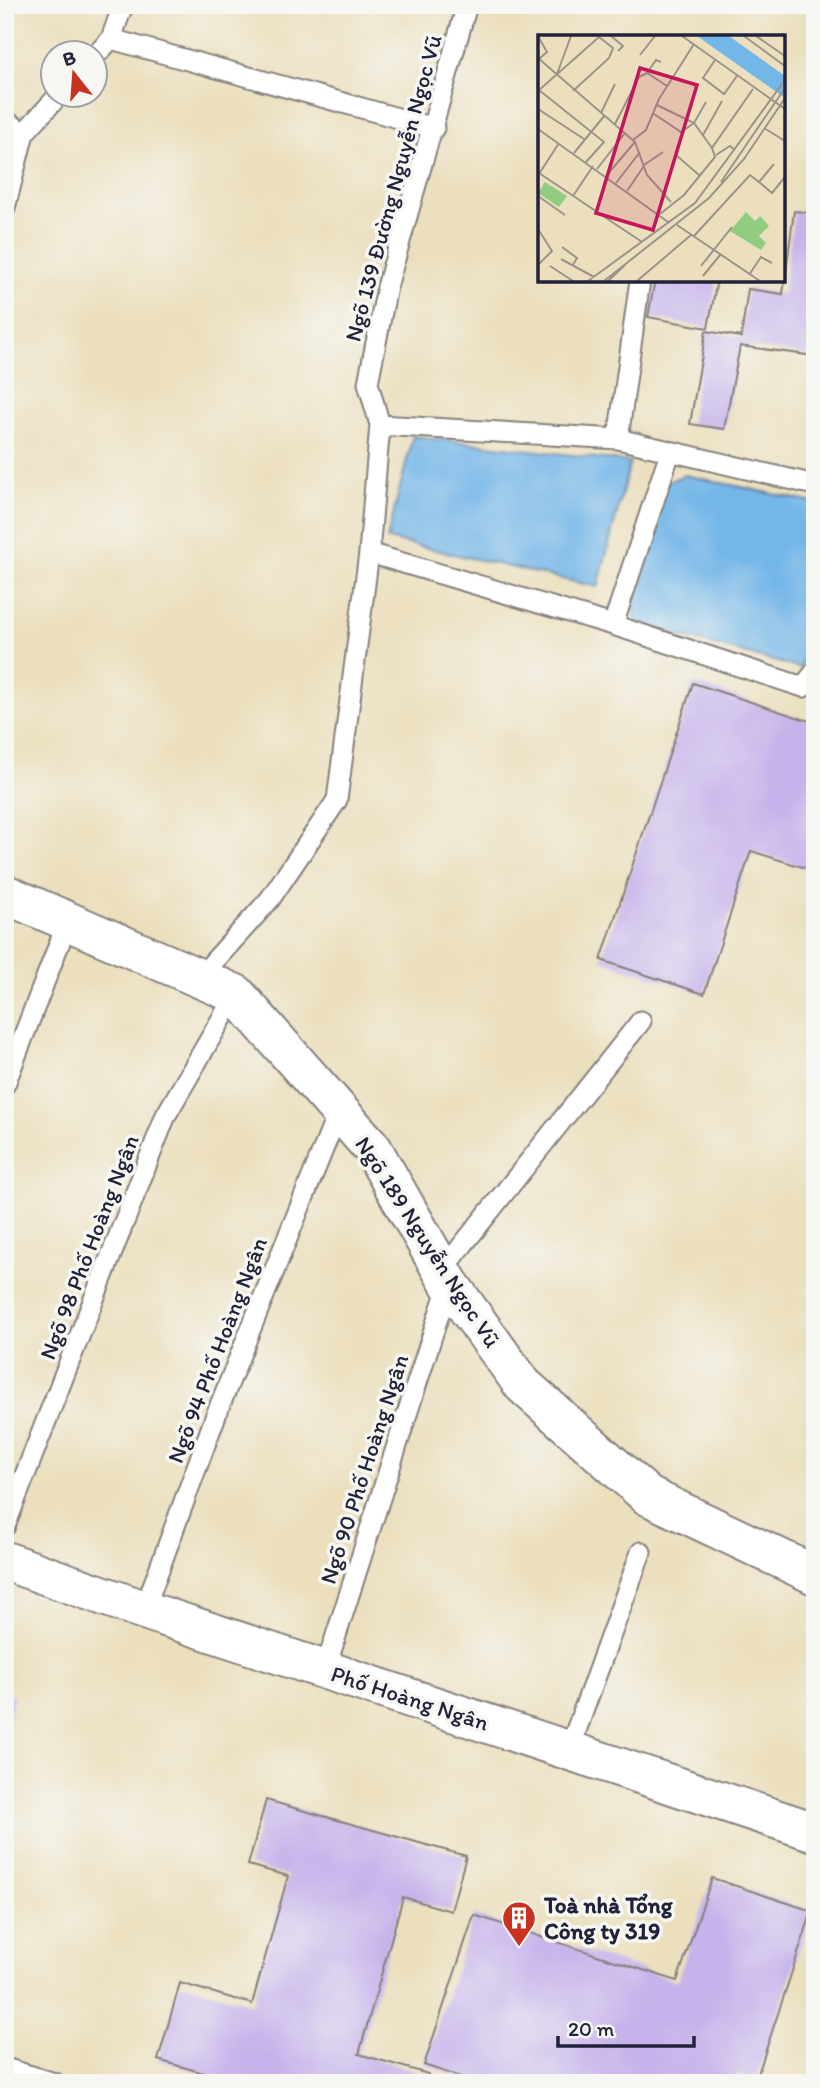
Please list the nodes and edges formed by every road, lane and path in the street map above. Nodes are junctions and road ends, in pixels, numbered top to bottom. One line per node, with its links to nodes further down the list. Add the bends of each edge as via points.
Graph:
1 (123, 5): 3 (lane)
2 (467, 5): 7 (lane, Ngõ 139 Đường Nguyễn Ngọc Vũ)
3 (111, 39): 4 (lane); 7 (lane)
4 (108, 42)
5 (47, 108): 8 (lane)
6 (5, 120): 8 (lane)
7 (434, 128): 11 (lane, Ngõ 139 Đường Nguyễn Ngọc Vũ, via 387,287 368,383)
8 (24, 133): 9 (lane)
9 (5, 208)
10 (640, 282): 12 (lane)
11 (380, 425): 12 (lane); 15 (lane)
12 (618, 439): 13 (lane)
13 (670, 452): 14 (lane); 16 (lane)
14 (815, 485)
15 (369, 553): 16 (lane); 20 (lane, via 337,800 270,899)
16 (613, 625): 17 (lane, via 803,687)
17 (815, 672)
18 (5, 894): 19 (street, Ngõ 189 Nguyễn Ngọc Vũ)
19 (68, 921): 20 (street, Ngõ 189 Nguyễn Ngọc Vũ); 23 (lane)
20 (199, 978): 21 (street, Ngõ 189 Nguyễn Ngọc Vũ)
21 (236, 994): 24 (street, Ngõ 189 Nguyễn Ngọc Vũ); 26 (lane, Ngõ 98 Phố Hoàng Ngân, via 166,1115)
22 (641, 1021): 25 (lane)
23 (5, 1084)
24 (339, 1110): 25 (street, Ngõ 189 Nguyễn Ngọc Vũ, via 373,1148); 30 (lane, Ngõ 94 Phố Hoàng Ngân, via 216,1415)
25 (446, 1277): 29 (street, Ngõ 189 Nguyễn Ngọc Vũ, via 523,1385 648,1496); 31 (lane, Ngõ 90 Phố Hoàng Ngân)
26 (5, 1526)
27 (641, 1552): 32 (lane)
28 (5, 1561): 30 (street, Phố Hoàng Ngân)
29 (815, 1575)
30 (144, 1610): 31 (street, Phố Hoàng Ngân)
31 (325, 1670): 32 (street, Phố Hoàng Ngân)
32 (569, 1750): 33 (street, Phố Hoàng Ngân)
33 (815, 1832)
34 (5, 2068): 35 (lane)
35 (55, 2083)

